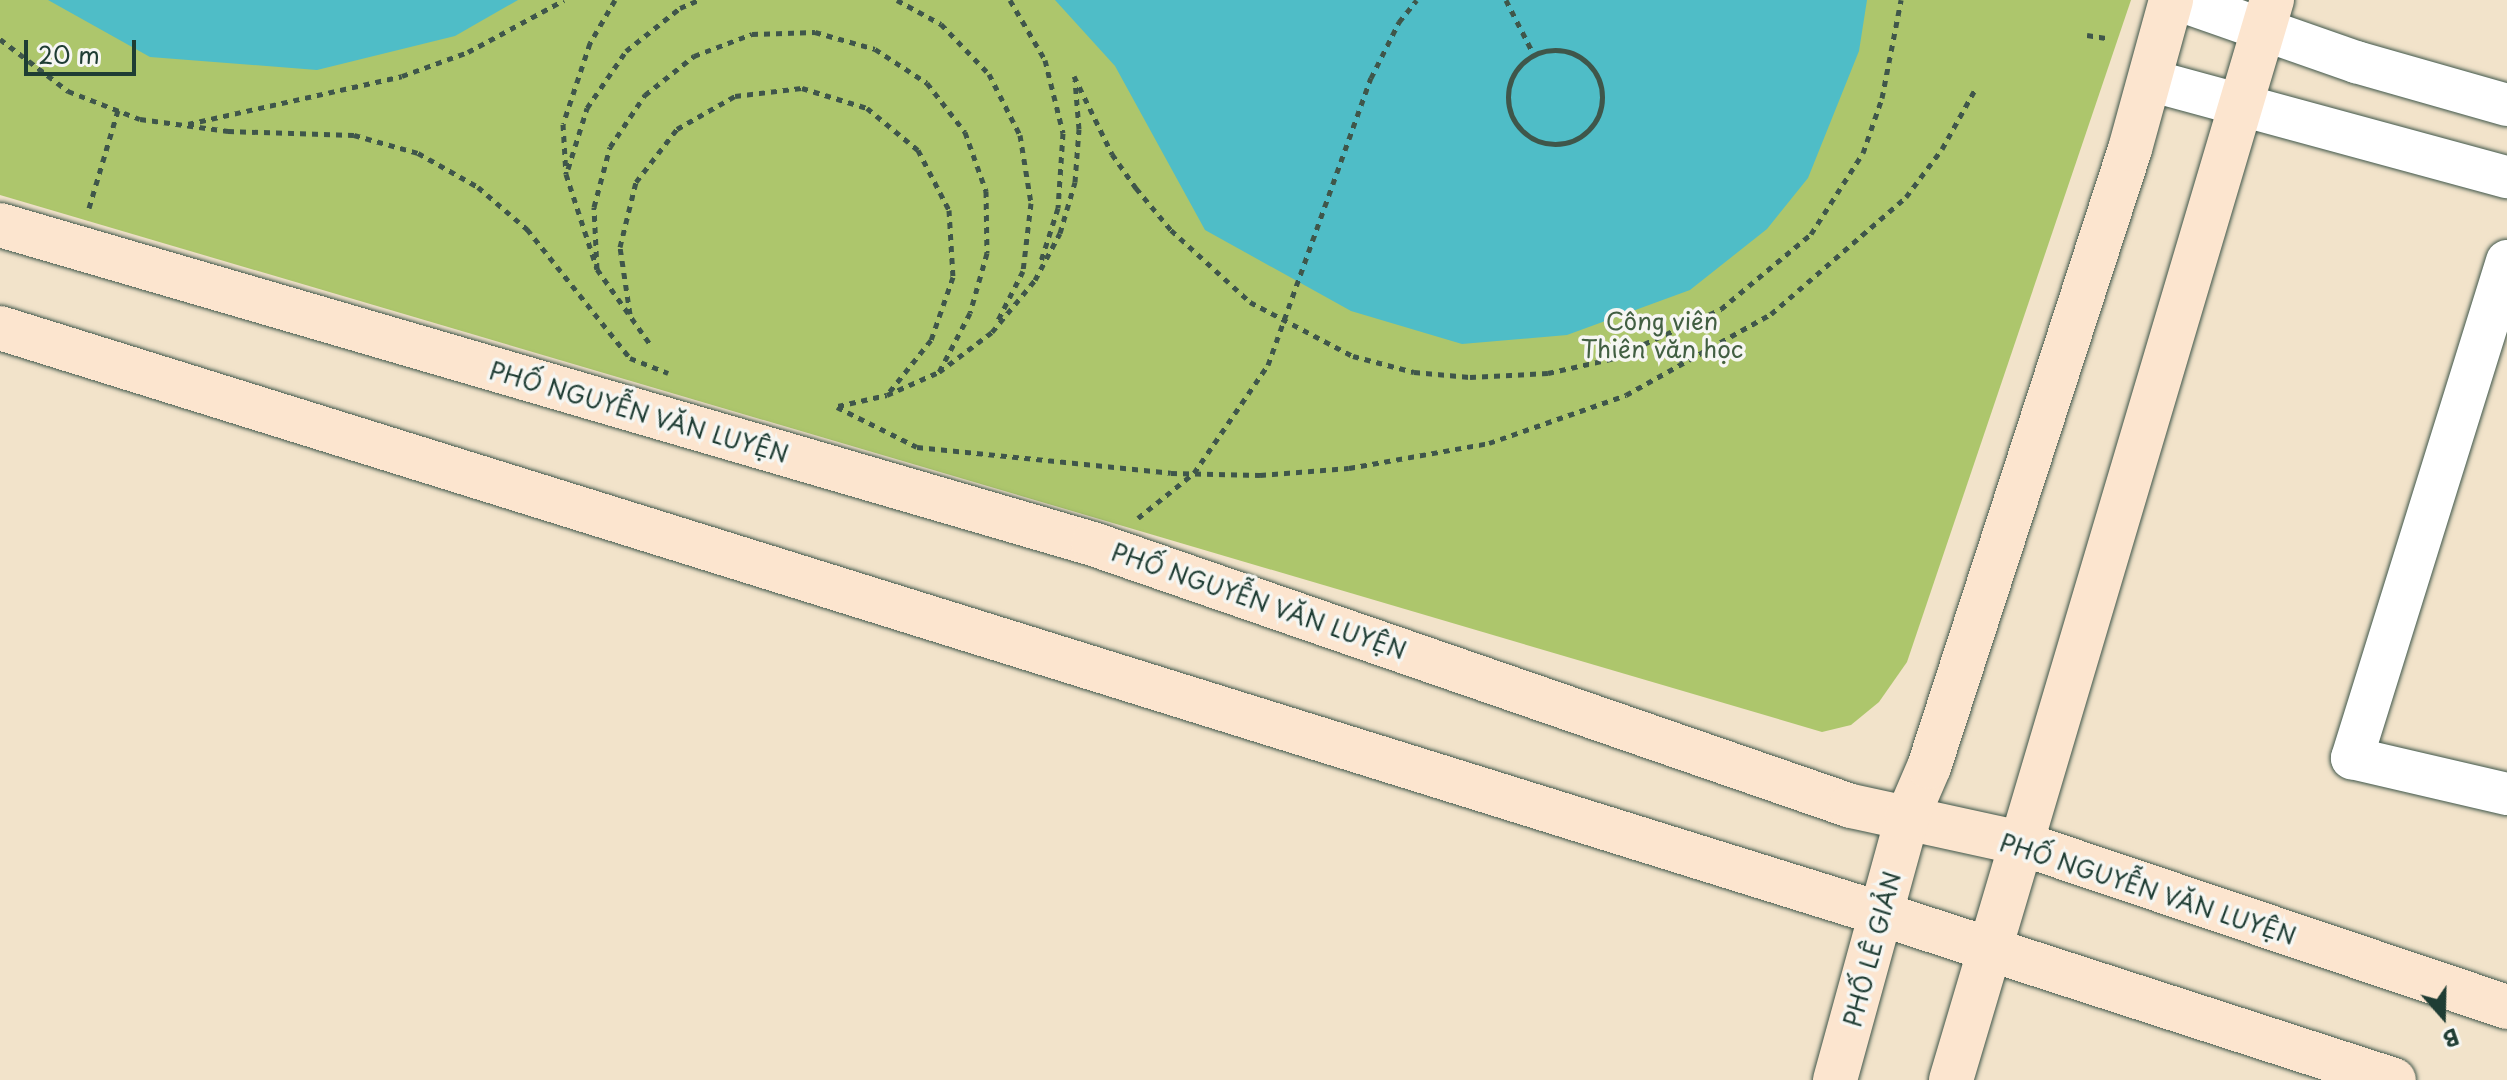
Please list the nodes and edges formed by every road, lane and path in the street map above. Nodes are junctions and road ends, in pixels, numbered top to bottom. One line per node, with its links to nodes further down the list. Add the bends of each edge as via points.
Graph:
1 (564, 0): 21 (path, via 468,52 402,76)
2 (615, 0): 22 (path, via 590,43 563,124)
3 (699, 0): 22 (path, via 680,8 626,51 587,108)
4 (897, 0): 32 (path, via 941,24 989,74 1020,135 1031,203 1023,271)
5 (1010, 0): 28 (path, via 1045,60 1063,133 1058,208)
6 (1417, 0): 30 (path, via 1399,22 1371,78)
7 (1506, 0): 15 (path)
8 (1901, 0): 33 (path, via 1882,98 1863,153 1837,201 1770,273 1721,309)
9 (2171, 0): 16 (main road, PHỐ LÊ GIẢN)
10 (2179, 0): 11 (street)
11 (2268, 15): 18 (street); 19 (main road)
12 (2087, 35): 13 (path)
13 (2106, 38)
14 (0, 39): 20 (path, via 68,91)
15 (1534, 55): 15 (path, via 1565,51 1592,67 1600,82 1600,112 1581,137 1551,145 1536,141 1514,121 1508,91 1521,64)
16 (2149, 80): 19 (street); 42 (main road, PHỐ LÊ GIẢN, via 1929,767)
17 (1976, 88): 35 (path, via 1942,149 1906,197 1771,314)
18 (2507, 105)
19 (2243, 106): 23 (street); 43 (main road)
20 (118, 110): 21 (path); 25 (path)
21 (186, 125): 37 (path, via 354,135 418,153 478,187 527,229 630,358)
22 (566, 174): 27 (path)
23 (2507, 177)
24 (0, 225): 25 (main road, PHỐ NGUYỄN VĂN LUYỆN)
25 (78, 248): 40 (main road, PHỐ NGUYỄN VĂN LUYỆN)
26 (2507, 261): 41 (street, via 2352,758)
27 (597, 269): 29 (path); 36 (path, via 594,207 610,147 645,95 694,56 752,34 815,32 875,49 927,83 965,132 986,191 987,253 970,313)
28 (1035, 280): 30 (path, via 1060,233 1075,182 1079,129 1074,76 1112,154 1171,230 1250,302); 32 (path)
29 (630, 314): 34 (path); 38 (path, via 620,247 636,182 677,129 735,96 802,88 867,108 918,150 949,210 953,277 931,340)
30 (1286, 323): 33 (path, via 1353,356 1414,372 1470,377 1548,373 1611,359); 39 (path, via 1250,397)
31 (0, 328): 44 (main road)
32 (992, 332): 36 (path)
33 (1668, 336): 35 (path)
34 (650, 344)
35 (1684, 365): 39 (path, via 1626,395 1489,443 1349,468 1260,475)
36 (939, 372): 38 (path)
37 (668, 373)
38 (887, 395): 39 (path, via 837,407 917,447)
39 (1194, 473): 40 (path, via 1125,528)
40 (1093, 544): 42 (main road, PHỐ NGUYỄN VĂN LUYỆN, via 1851,806)
41 (2507, 794)
42 (1907, 818): 43 (main road, PHỐ NGUYỄN VĂN LUYỆN); 44 (main road, PHỐ LÊ GIẢN)
43 (2020, 843): 45 (main road); 46 (main road, PHỐ NGUYỄN VĂN LUYỆN)
44 (1881, 914): 45 (main road); 47 (main road, PHỐ LÊ GIẢN)
45 (1992, 950): 48 (main road); 49 (main road)
46 (2507, 1007)
47 (1835, 1080)
48 (1951, 1080)
49 (2394, 1080)

